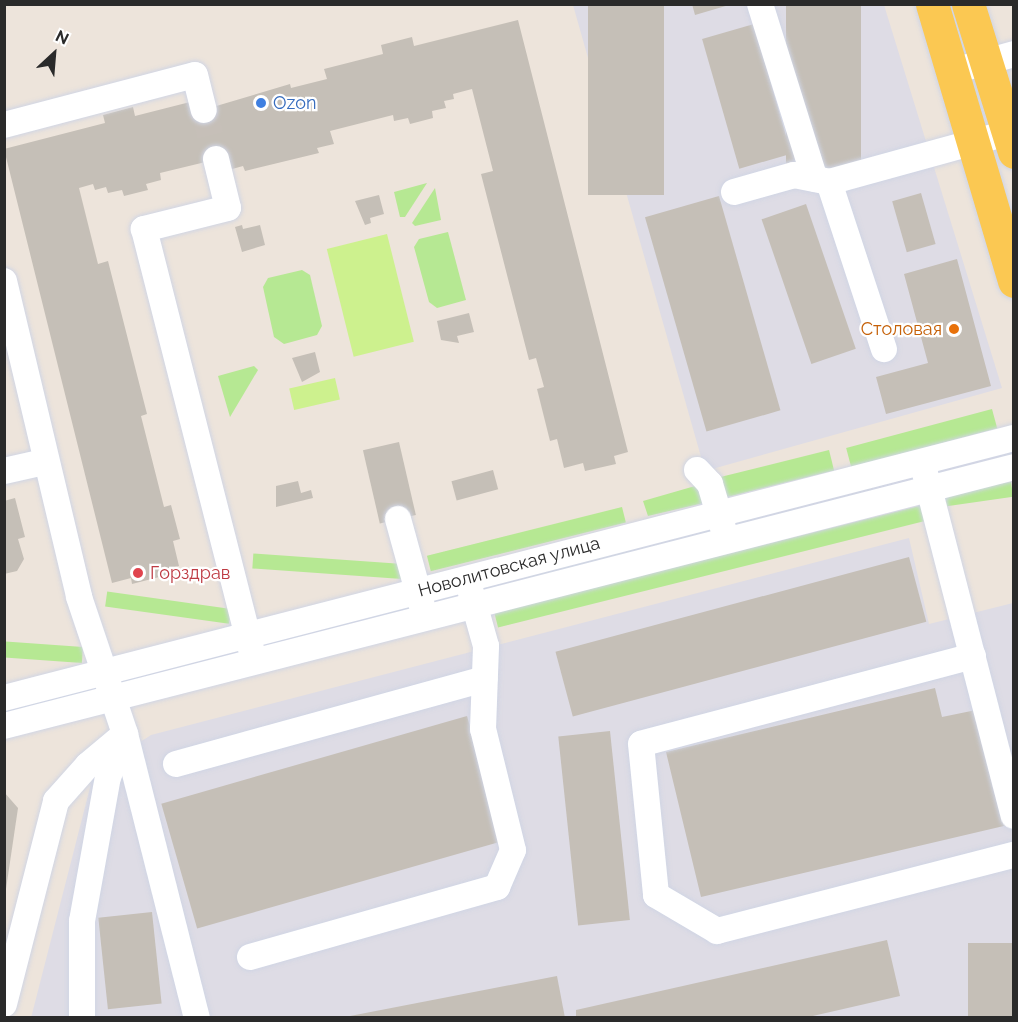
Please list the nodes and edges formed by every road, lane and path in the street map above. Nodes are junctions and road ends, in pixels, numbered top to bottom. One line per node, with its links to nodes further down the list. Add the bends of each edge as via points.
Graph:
1 (760, 4): 11 (street)
2 (932, 4): 5 (main road)
3 (968, 4): 4 (main road)
4 (999, 58): 5 (street); 9 (main road)
5 (952, 72): 8 (main road)
6 (204, 110): 7 (street, via 195,75)
7 (4, 125)
8 (973, 142): 9 (street); 11 (street); 13 (main road)
9 (1010, 142)
10 (216, 159): 32 (street, via 228,208 144,229)
11 (822, 180): 12 (street, via 794,175); 15 (street)
12 (734, 192)
13 (1014, 281)
14 (4, 282): 18 (street, via 46,447)
15 (884, 349)
16 (1014, 438): 17 (street, Новолитовская улица)
17 (922, 461): 22 (street); 23 (street, Новолитовская улица)
18 (44, 462): 21 (street); 35 (street)
19 (1014, 467): 22 (street, Новолитовская улица)
20 (697, 470): 23 (street, via 710,484)
21 (4, 471)
22 (929, 488): 26 (street, Новолитовская улица); 33 (street)
23 (719, 514): 25 (street, Новолитовская улица); 26 (street)
24 (398, 519): 29 (street)
25 (641, 533): 27 (street); 28 (street, Новолитовская улица)
26 (726, 540): 27 (street, Новолитовская улица)
27 (648, 560): 30 (street, Новолитовская улица)
28 (467, 578): 29 (street, Новолитовская улица); 30 (street)
29 (418, 591): 31 (street); 32 (street, Новолитовская улица)
30 (474, 605): 31 (street, Новолитовская улица); 36 (street, via 486,646)
31 (426, 618): 34 (street, Новолитовская улица)
32 (247, 635): 34 (street); 35 (street, Новолитовская улица)
33 (973, 656): 42 (street); 43 (street, via 641,744 656,895 717,931)
34 (255, 663): 38 (street, Новолитовская улица)
35 (102, 673): 37 (street, Новолитовская улица); 38 (street)
36 (485, 680): 41 (street); 44 (street, via 483,729 513,850 497,887)
37 (4, 698)
38 (112, 699): 39 (street, Новолитовская улица); 40 (street)
39 (4, 726)
40 (125, 735): 45 (street, via 88,765 56,801); 46 (street, via 108,777 82,921); 47 (street)
41 (176, 764)
42 (1014, 816)
43 (1014, 855)
44 (250, 957)
45 (4, 1005)
46 (81, 1017)
47 (197, 1017)

